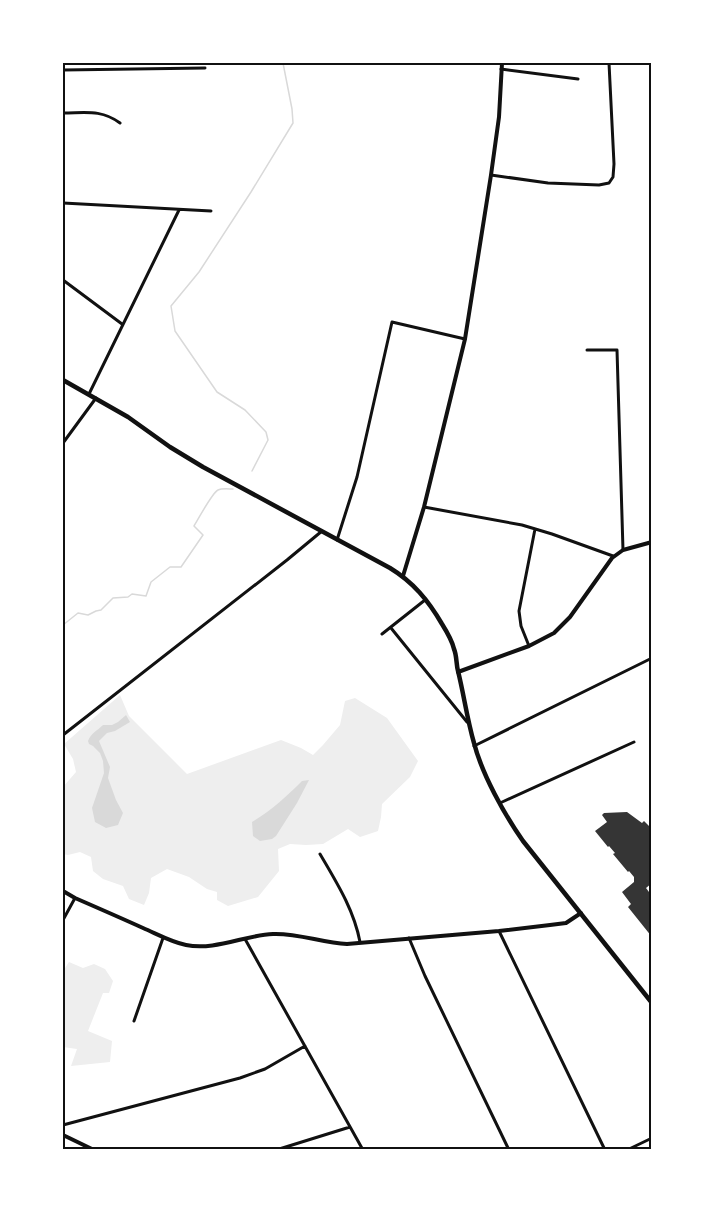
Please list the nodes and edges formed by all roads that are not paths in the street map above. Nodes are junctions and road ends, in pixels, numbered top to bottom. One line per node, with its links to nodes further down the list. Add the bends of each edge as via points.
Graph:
1 (176, 63): 5 (street)
2 (502, 63): 6 (street)
3 (609, 63): 11 (street, via 614,164 609,183 549,183)
4 (205, 68): 5 (street)
5 (176, 69): 7 (street)
6 (501, 69): 8 (street); 11 (street)
7 (63, 70)
8 (578, 80)
9 (63, 113): 10 (street, via 102,113)
10 (120, 123)
11 (491, 175): 17 (street)
12 (63, 203): 13 (street)
13 (178, 210): 14 (street); 16 (street)
14 (211, 211)
15 (63, 280): 16 (street)
16 (122, 324): 20 (street)
17 (465, 339): 23 (street); 26 (street, via 392,322 357,477)
18 (587, 350): 28 (street, via 617,350)
19 (63, 380): 20 (main road)
20 (89, 394): 21 (main road)
21 (96, 398): 22 (street); 25 (main road, via 203,467)
22 (63, 442)
23 (424, 507): 24 (street); 30 (street)
24 (536, 529): 29 (street); 34 (street, via 519,611)
25 (322, 531): 26 (main road); 38 (street)
26 (337, 540): 30 (main road)
27 (652, 542): 28 (street)
28 (623, 550): 29 (street)
29 (614, 556): 34 (street, via 564,624)
30 (403, 576): 31 (main road)
31 (426, 599): 32 (street); 36 (main road, via 452,642)
32 (391, 628): 33 (street); 37 (street)
33 (382, 634)
34 (528, 646): 36 (street)
35 (652, 658): 40 (street)
36 (458, 672): 37 (main road)
37 (469, 725): 40 (main road)
38 (63, 735)
39 (634, 742): 41 (street)
40 (474, 746): 41 (main road)
41 (500, 803): 45 (main road, via 523,841)
42 (320, 854): 51 (street, via 348,902)
43 (63, 891): 44 (street)
44 (75, 898): 46 (street); 48 (street)
45 (581, 914): 47 (street, via 566,923); 52 (main road)
46 (63, 920)
47 (499, 931): 49 (street); 64 (street)
48 (163, 937): 50 (street, via 197,946); 53 (street)
49 (409, 938): 51 (street); 63 (street)
50 (245, 939): 51 (street, via 281,934 333,944); 54 (street)
51 (360, 942)
52 (652, 1003)
53 (134, 1021)
54 (305, 1046): 55 (street, via 268,1068 240,1078); 56 (street)
55 (63, 1125)
56 (350, 1127): 59 (street); 62 (street)
57 (63, 1135): 60 (street)
58 (652, 1138): 65 (street)
59 (282, 1149): 61 (street)
60 (94, 1150)
61 (276, 1150)
62 (363, 1150)
63 (509, 1150)
64 (605, 1150)
65 (627, 1150)

